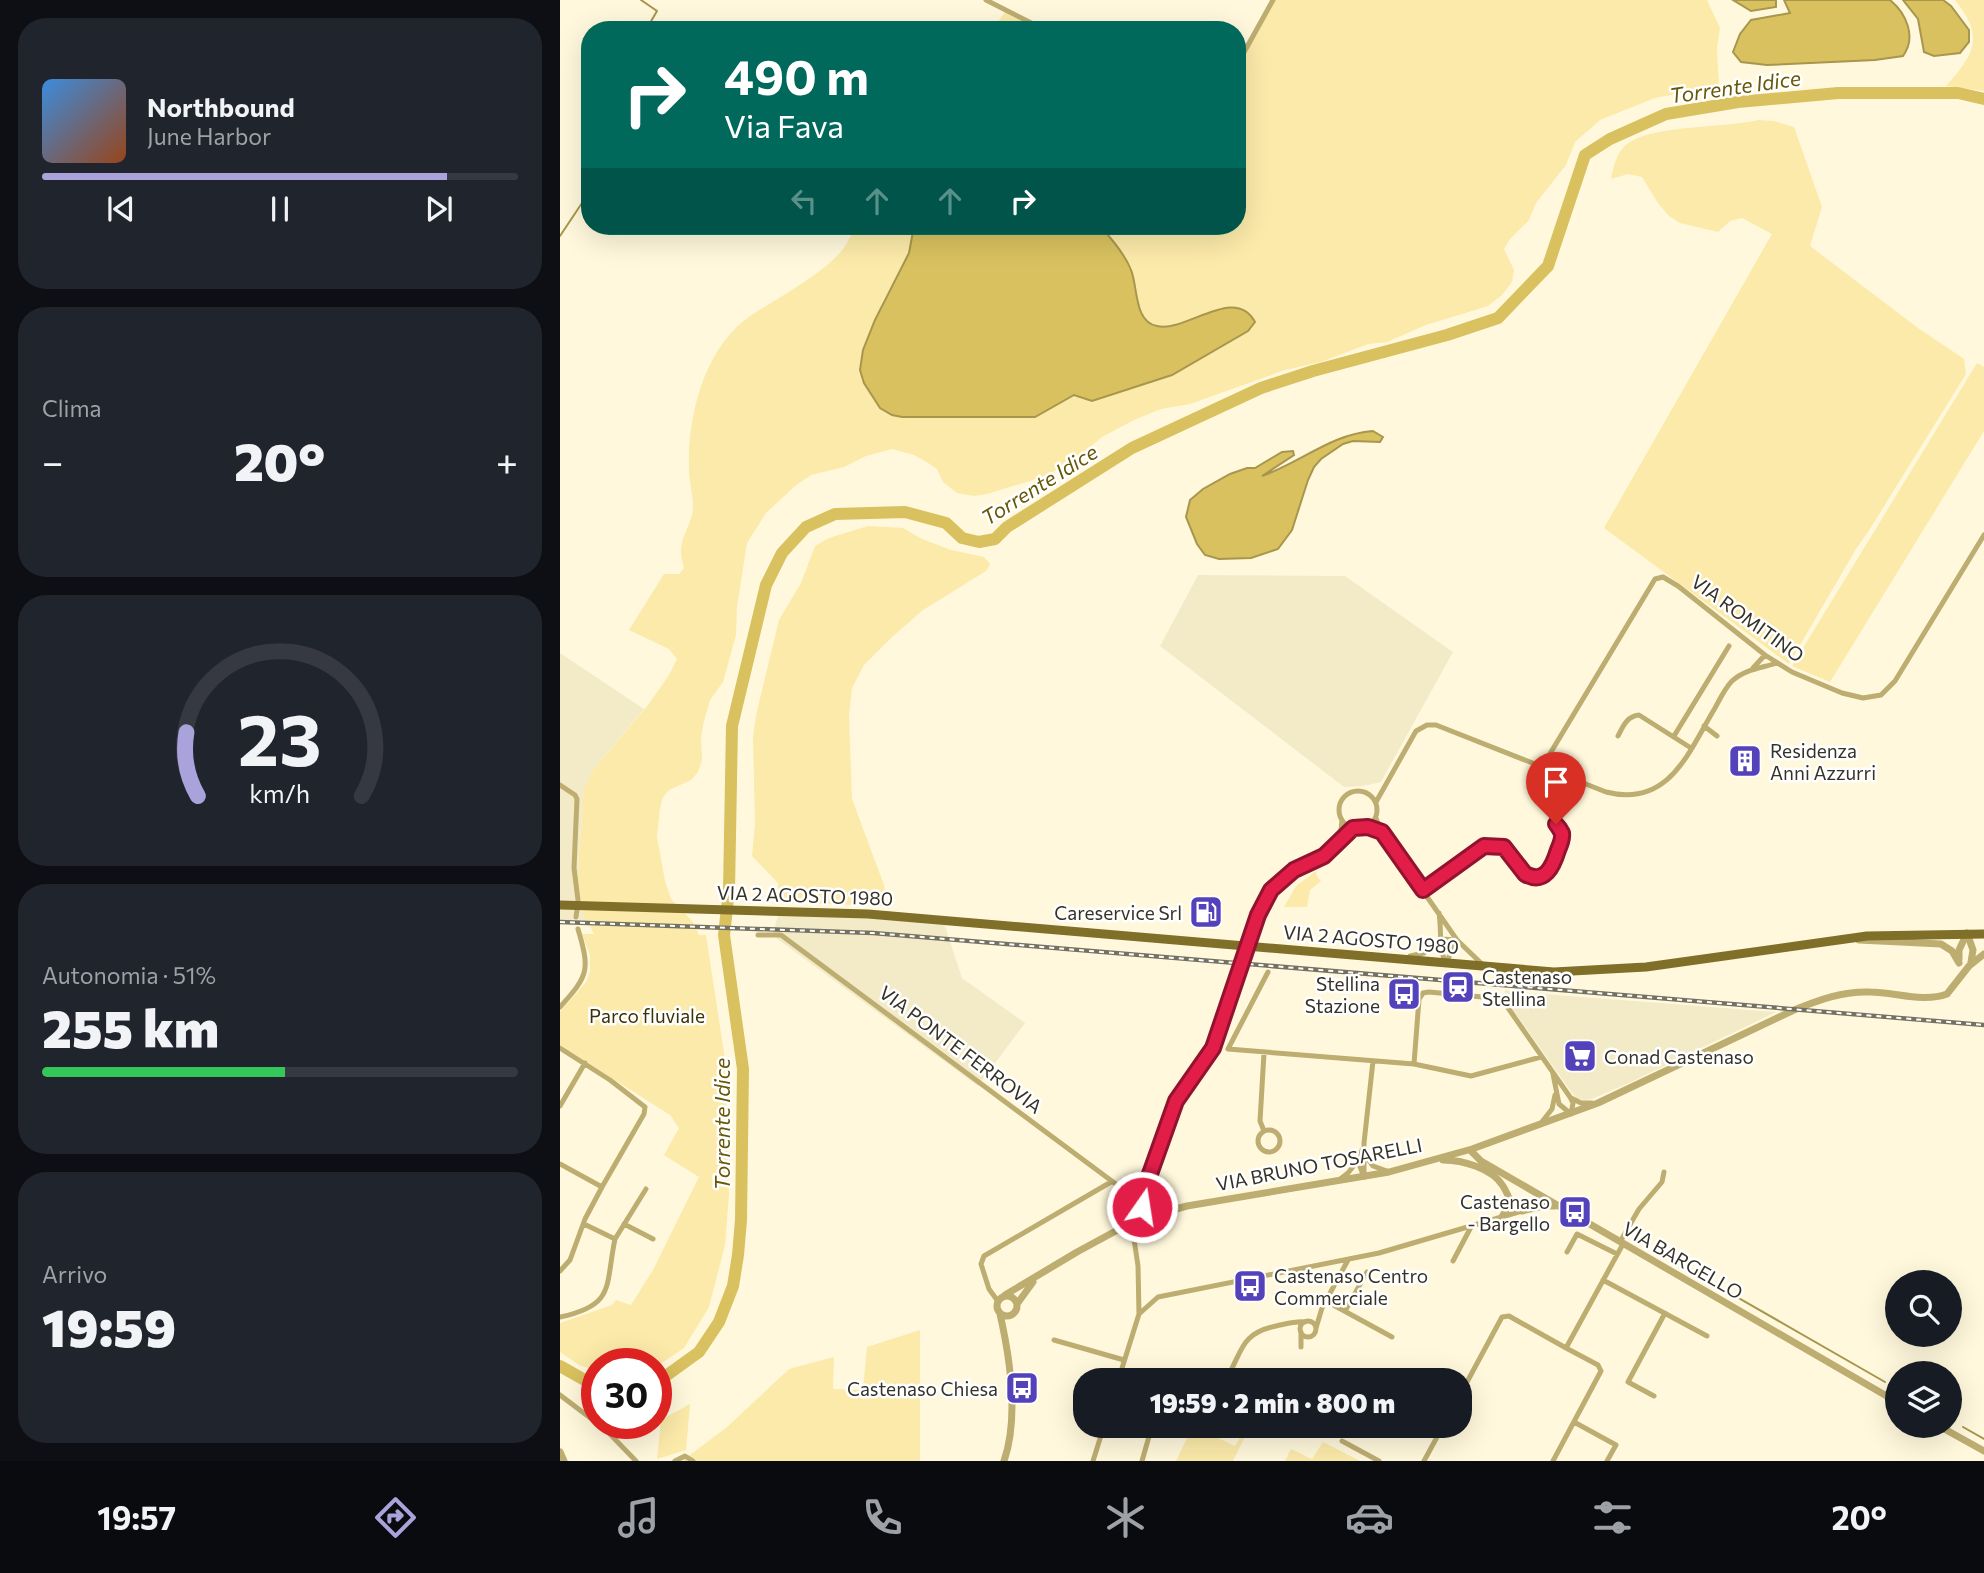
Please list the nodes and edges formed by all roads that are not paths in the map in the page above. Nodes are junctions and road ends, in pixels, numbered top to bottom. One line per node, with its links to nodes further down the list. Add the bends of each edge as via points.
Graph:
1 (986, 0): 3 (street)
2 (1273, 0): 4 (street)
3 (1027, 21)
4 (1246, 49)
5 (1984, 535): 8 (street, VIA ROMITINO, via 1895,681 1881,695 1863,698 1842,693)
6 (1728, 646): 12 (street)
7 (1765, 655): 8 (street, VIA ROMITINO); 9 (street); 15 (street, VIA ROMITINO, via 1678,586 1663,577 1655,579)
8 (1777, 663): 9 (street)
9 (1751, 670): 10 (street, via 1730,683)
10 (1704, 726): 13 (street); 14 (street)
11 (1619, 736): 12 (street, via 1628,720 1639,715)
12 (1674, 736): 14 (street)
13 (1717, 736)
14 (1691, 748): 16 (street, via 1670,779 1649,792 1622,796)
15 (1542, 767): 16 (street); 18 (street, via 1427,725 1416,731)
16 (1571, 780): 27 (street, via 1555,819 1561,840 1546,874 1529,877 1504,847 1484,846)
17 (560, 785): 28 (street, via 577,799 574,868)
18 (1383, 787): 19 (street); 20 (street)
19 (1368, 793): 20 (street); 22 (street, via 1346,795 1340,804)
20 (1376, 802): 21 (street)
21 (1376, 818): 23 (street); 25 (street)
22 (1342, 820): 24 (street); 26 (street)
23 (1368, 827): 24 (street); 25 (street)
24 (1353, 828): 26 (street)
25 (1382, 832): 27 (street)
26 (1331, 849): 76 (street, bridge, via 1294,870 1271,890 1258,915 1213,1048 1176,1101)
27 (1423, 890): 31 (street)
28 (578, 900)
29 (560, 905): 41 (main road, VIA 2 AGOSTO 1980, via 900,916)
30 (577, 910): 32 (street)
31 (1438, 910): 38 (street); 39 (street)
32 (576, 917)
33 (578, 929): 48 (street, via 586,957 585,973)
34 (1968, 933): 35 (main road); 37 (main road, VIA 2 AGOSTO 1980); 42 (street, via 1959,950); 44 (street, via 1973,950)
35 (1984, 934)
36 (758, 935): 71 (street, VIA PONTE FERROVIA, via 781,935)
37 (1844, 939): 42 (street, via 1941,944); 45 (main road, VIA 2 AGOSTO 1980, via 1616,970)
38 (1457, 940): 39 (street); 43 (street); 45 (street)
39 (1439, 942): 41 (street, via 1424,953); 43 (street)
40 (1984, 954): 44 (street, VIA BRUNO TOSARELLI)
41 (1387, 958): 43 (main road, VIA 2 AGOSTO 1980)
42 (1959, 963): 47 (street)
43 (1446, 964): 45 (main road, VIA 2 AGOSTO 1980)
44 (1969, 965): 47 (street, VIA BRUNO TOSARELLI)
45 (1486, 967)
46 (1268, 972): 50 (street, via 1228,1049)
47 (1960, 977): 58 (street, VIA BRUNO TOSARELLI, via 1953,989 1940,997 1871,992 1828,996)
48 (560, 1007)
49 (560, 1048): 53 (street)
50 (1264, 1053): 52 (street); 62 (street, via 1260,1121)
51 (1541, 1057): 54 (street, via 1471,1076); 54 (street, via 1500,1000 1429,992 1419,999); 55 (street)
52 (1373, 1061): 54 (street); 64 (street)
53 (585, 1063): 59 (street); 73 (street, via 645,1107)
54 (1414, 1064)
55 (1553, 1074): 56 (street); 57 (street)
56 (1555, 1089): 60 (street, via 1562,1108); 61 (street, via 1554,1104)
57 (1570, 1097): 58 (street); 60 (street)
58 (1598, 1103): 60 (street, VIA BRUNO TOSARELLI)
59 (560, 1106)
60 (1571, 1114): 61 (street, VIA BRUNO TOSARELLI)
61 (1536, 1128): 63 (street, VIA BRUNO TOSARELLI)
62 (1264, 1131): 62 (street, via 1259,1146 1268,1152 1275,1150 1279,1138 1275,1132)
63 (1471, 1150): 65 (street, VIA BRUNO TOSARELLI); 67 (street); 77 (street, VIA BARGELLO, via 1481,1161)
64 (1363, 1156): 68 (street); 70 (street); 72 (street)
65 (1435, 1160): 67 (street); 68 (street, VIA BRUNO TOSARELLI)
66 (560, 1164): 73 (street)
67 (1472, 1165): 75 (street, via 1497,1179)
68 (1389, 1172): 70 (street, VIA BRUNO TOSARELLI)
69 (1664, 1172): 88 (street)
70 (1364, 1177): 72 (street, VIA BRUNO TOSARELLI)
71 (1111, 1182): 76 (street, VIA PONTE FERROVIA); 98 (street, via 984,1256 981,1264)
72 (1337, 1182): 79 (street, VIA BRUNO TOSARELLI)
73 (602, 1187): 82 (street)
74 (646, 1189): 83 (street)
75 (1508, 1199): 78 (street); 80 (street)
76 (1140, 1202): 79 (street); 81 (street)
77 (1559, 1207): 78 (street); 88 (street, VIA BARGELLO)
78 (1522, 1211): 80 (street)
79 (1154, 1214): 81 (street, VIA BRUNO TOSARELLI)
80 (1502, 1217): 84 (street)
81 (1133, 1221): 95 (street, VIA BRUNO TOSARELLI)
82 (584, 1224): 86 (street); 93 (street, via 570,1260)
83 (624, 1224): 86 (street); 87 (street)
84 (1471, 1227): 91 (street); 92 (street)
85 (1134, 1238): 106 (street)
86 (615, 1239): 107 (street, via 603,1297 595,1305)
87 (653, 1239)
88 (1621, 1243): 90 (street); 123 (street, VIA BARGELLO)
89 (1567, 1252): 90 (street, VIA BARGELLO, via 1577,1234)
90 (1617, 1254): 96 (street)
91 (1348, 1260): 99 (street); 106 (street, via 1158,1297)
92 (1453, 1261)
93 (560, 1271)
94 (1367, 1272): 102 (street)
95 (1036, 1279): 97 (street, VIA BRUNO TOSARELLI); 100 (street, VIA BRUNO TOSARELLI)
96 (1603, 1280): 103 (street); 117 (street)
97 (1005, 1295): 98 (street); 100 (street)
98 (997, 1300): 104 (street)
99 (1326, 1301): 101 (street); 102 (street)
100 (1017, 1304): 105 (street)
101 (1322, 1308): 108 (street); 110 (street)
102 (1345, 1311): 114 (street)
103 (1665, 1313): 113 (street); 124 (street, via 1628,1382)
104 (1000, 1314): 105 (street); 115 (street)
105 (1013, 1314): 115 (street)
106 (1139, 1314): 118 (street)
107 (560, 1317)
108 (1306, 1322): 109 (street); 110 (street); 111 (street)
109 (1286, 1324): 111 (street); 120 (street, via 1258,1330 1248,1338)
110 (1316, 1328): 112 (street)
111 (1301, 1330): 112 (street); 112 (street, via 1301,1347)
112 (1311, 1336)
113 (1707, 1336)
114 (1392, 1337)
115 (1006, 1339): 137 (street, via 1013,1417)
116 (1054, 1340): 118 (street)
117 (1566, 1348): 121 (street, via 1509,1316 1502,1317); 125 (street, via 1601,1371)
118 (1124, 1360): 119 (street)
119 (1122, 1368)
120 (1232, 1368)
121 (1472, 1373)
122 (560, 1395): 134 (street, via 606,1429)
123 (1885, 1395)
124 (1654, 1396)
125 (1574, 1422): 142 (street); 143 (street, via 1616,1445)
126 (1100, 1438): 138 (street)
127 (1149, 1438): 139 (street)
128 (1436, 1438): 141 (street)
129 (1961, 1438): 131 (street)
130 (1342, 1441): 140 (street)
131 (1984, 1451)
132 (560, 1452): 133 (street)
133 (564, 1461)
134 (636, 1461)
135 (675, 1461): 136 (street, via 685,1456)
136 (693, 1461)
137 (1004, 1461)
138 (1093, 1461)
139 (1142, 1461)
140 (1379, 1461)
141 (1424, 1461)
142 (1553, 1461)
143 (1607, 1461)

